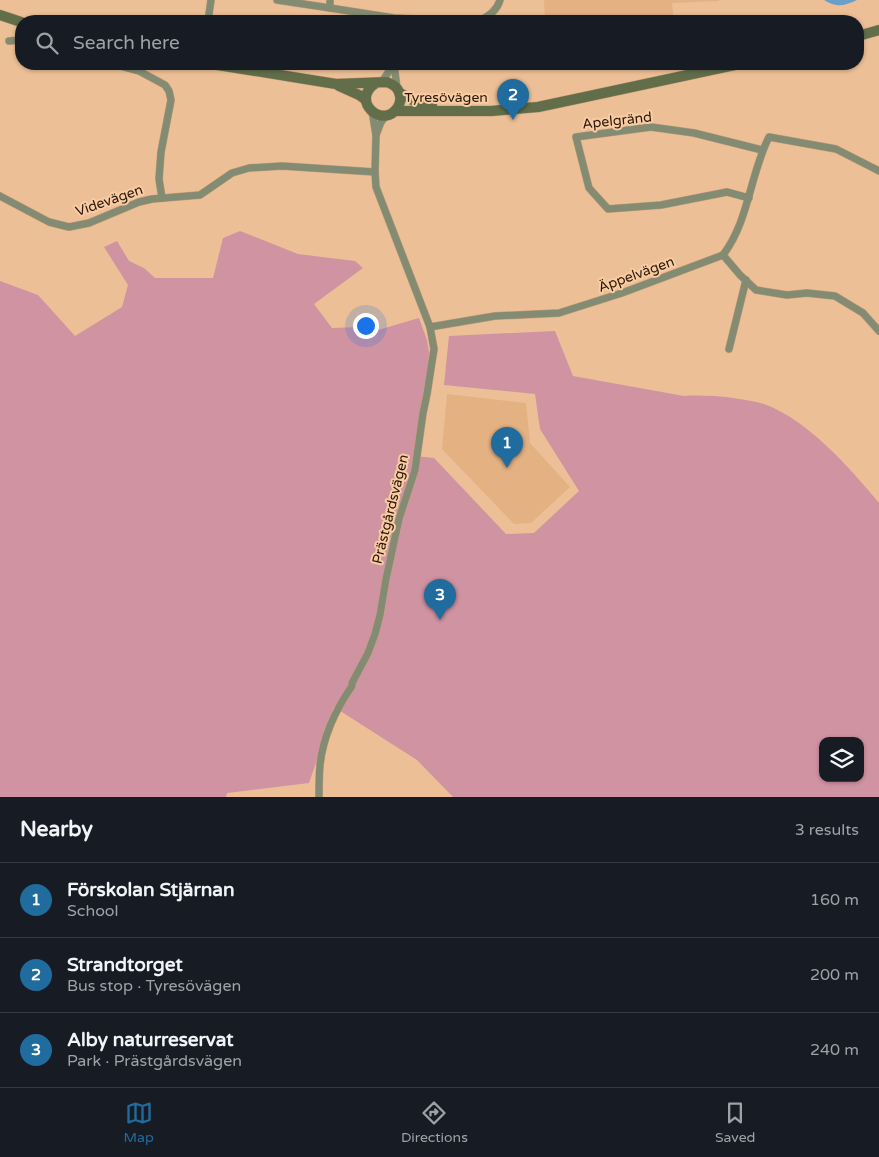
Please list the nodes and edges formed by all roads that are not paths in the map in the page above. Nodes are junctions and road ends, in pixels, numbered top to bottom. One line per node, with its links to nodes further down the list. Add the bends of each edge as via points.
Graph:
1 (211, 0): 6 (street)
2 (277, 0): 4 (street)
3 (500, 0): 8 (street)
4 (330, 4): 7 (street)
5 (0, 15): 9 (main road)
6 (209, 15)
7 (374, 15)
8 (489, 15)
9 (15, 20)
10 (879, 30): 11 (main road)
11 (864, 34)
12 (15, 40): 13 (street)
13 (9, 41)
14 (135, 70): 31 (street, via 165,84 171,100 160,152)
15 (249, 70): 20 (main road, Tyresövägen)
16 (389, 70): 19 (street)
17 (394, 70): 21 (street)
18 (712, 70): 22 (main road, Tyresövägen)
19 (379, 82): 20 (main road, Tyresövägen); 21 (main road, Tyresövägen, via 392,84); 23 (main road, via 368,90)
20 (336, 84): 23 (main road, Tyresövägen)
21 (398, 91): 22 (main road, Tyresövägen, via 421,106); 25 (main road, Tyresövägen, via 400,104)
22 (585, 98): 25 (main road, Tyresövägen, via 490,111)
23 (366, 100): 24 (main road)
24 (372, 111): 25 (main road, Tyresövägen, via 380,116); 26 (street, Prästgårdsvägen)
25 (391, 113): 26 (street, Prästgårdsvägen, via 381,122)
26 (376, 135): 29 (street, Prästgårdsvägen)
27 (762, 150): 28 (street, via 769,137 836,150); 32 (street); 32 (street, Apelgränd, via 694,133 651,127 576,138 589,188 608,209 661,205 728,192)
28 (879, 171)
29 (375, 172): 31 (street, Videvägen, via 282,166 248,168 232,173 200,194); 35 (street, Prästgårdsvägen, via 376,187)
30 (0, 196): 31 (street, Videvägen, via 49,222 69,226 89,222 139,202)
31 (162, 198)
32 (749, 198): 33 (street, via 731,244)
33 (723, 255): 34 (street); 35 (street, Äppelvägen, via 559,313 495,316)
34 (746, 280): 36 (street, via 756,290 773,294 835,296 862,313); 37 (street)
35 (430, 327): 38 (street, Prästgårdsvägen, via 434,349 415,470 399,519 375,634 326,737 320,765)
36 (879, 331)
37 (728, 349)
38 (319, 797)

